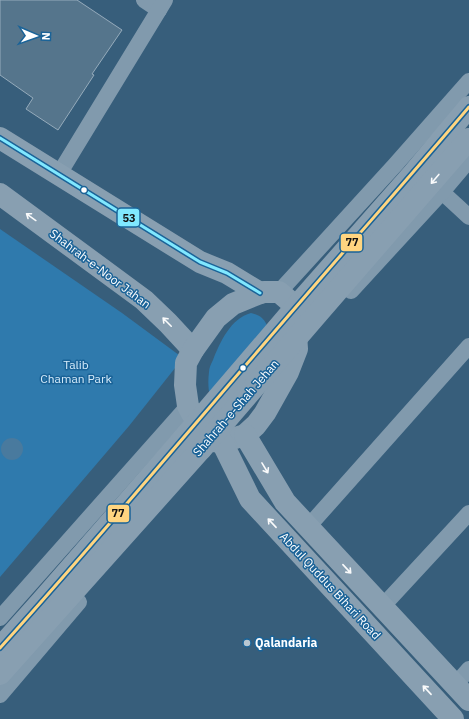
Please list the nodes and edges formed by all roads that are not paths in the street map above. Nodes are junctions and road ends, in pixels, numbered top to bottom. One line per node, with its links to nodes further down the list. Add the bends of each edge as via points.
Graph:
1 (144, 0): 2 (street)
2 (162, 5): 8 (street)
3 (469, 81): 12 (street, via 395,166)
4 (469, 107): 23 (main road, Shahrah-e-Shah Jehan, bridge)
5 (0, 138): 8 (main road)
6 (469, 139): 24 (main road, Shahrah-e-Shah Jehan, one-way to 24, bridge, via 201,449)
7 (469, 160): 9 (street)
8 (59, 174): 12 (main road, via 200,262)
9 (442, 192): 11 (street); 14 (street)
10 (0, 194): 15 (main road, Shahrah-e-Noor Jahan, one-way to 10, via 144,300)
11 (469, 217)
12 (270, 292): 14 (main road, via 294,305); 15 (main road, via 233,304 216,318)
13 (469, 346): 20 (street)
14 (297, 349): 17 (main road, via 288,372 265,413)
15 (193, 350): 16 (main road, via 186,363 185,385)
16 (188, 406): 18 (main road, via 198,425); 22 (street)
17 (245, 435): 18 (main road); 20 (main road, Abdul Quddus Bihari Road, one-way to 20, via 285,502)
18 (218, 442): 26 (street); 27 (main road, Abdul Quddus Bihari Road, one-way to 18, via 250,499)
19 (469, 513): 21 (street)
20 (308, 527): 21 (main road, Abdul Quddus Bihari Road, one-way to 21)
21 (382, 607): 25 (main road, Abdul Quddus Bihari Road)
22 (0, 618)
23 (0, 648)
24 (0, 674)
25 (464, 685)
26 (0, 695)
27 (453, 719)

